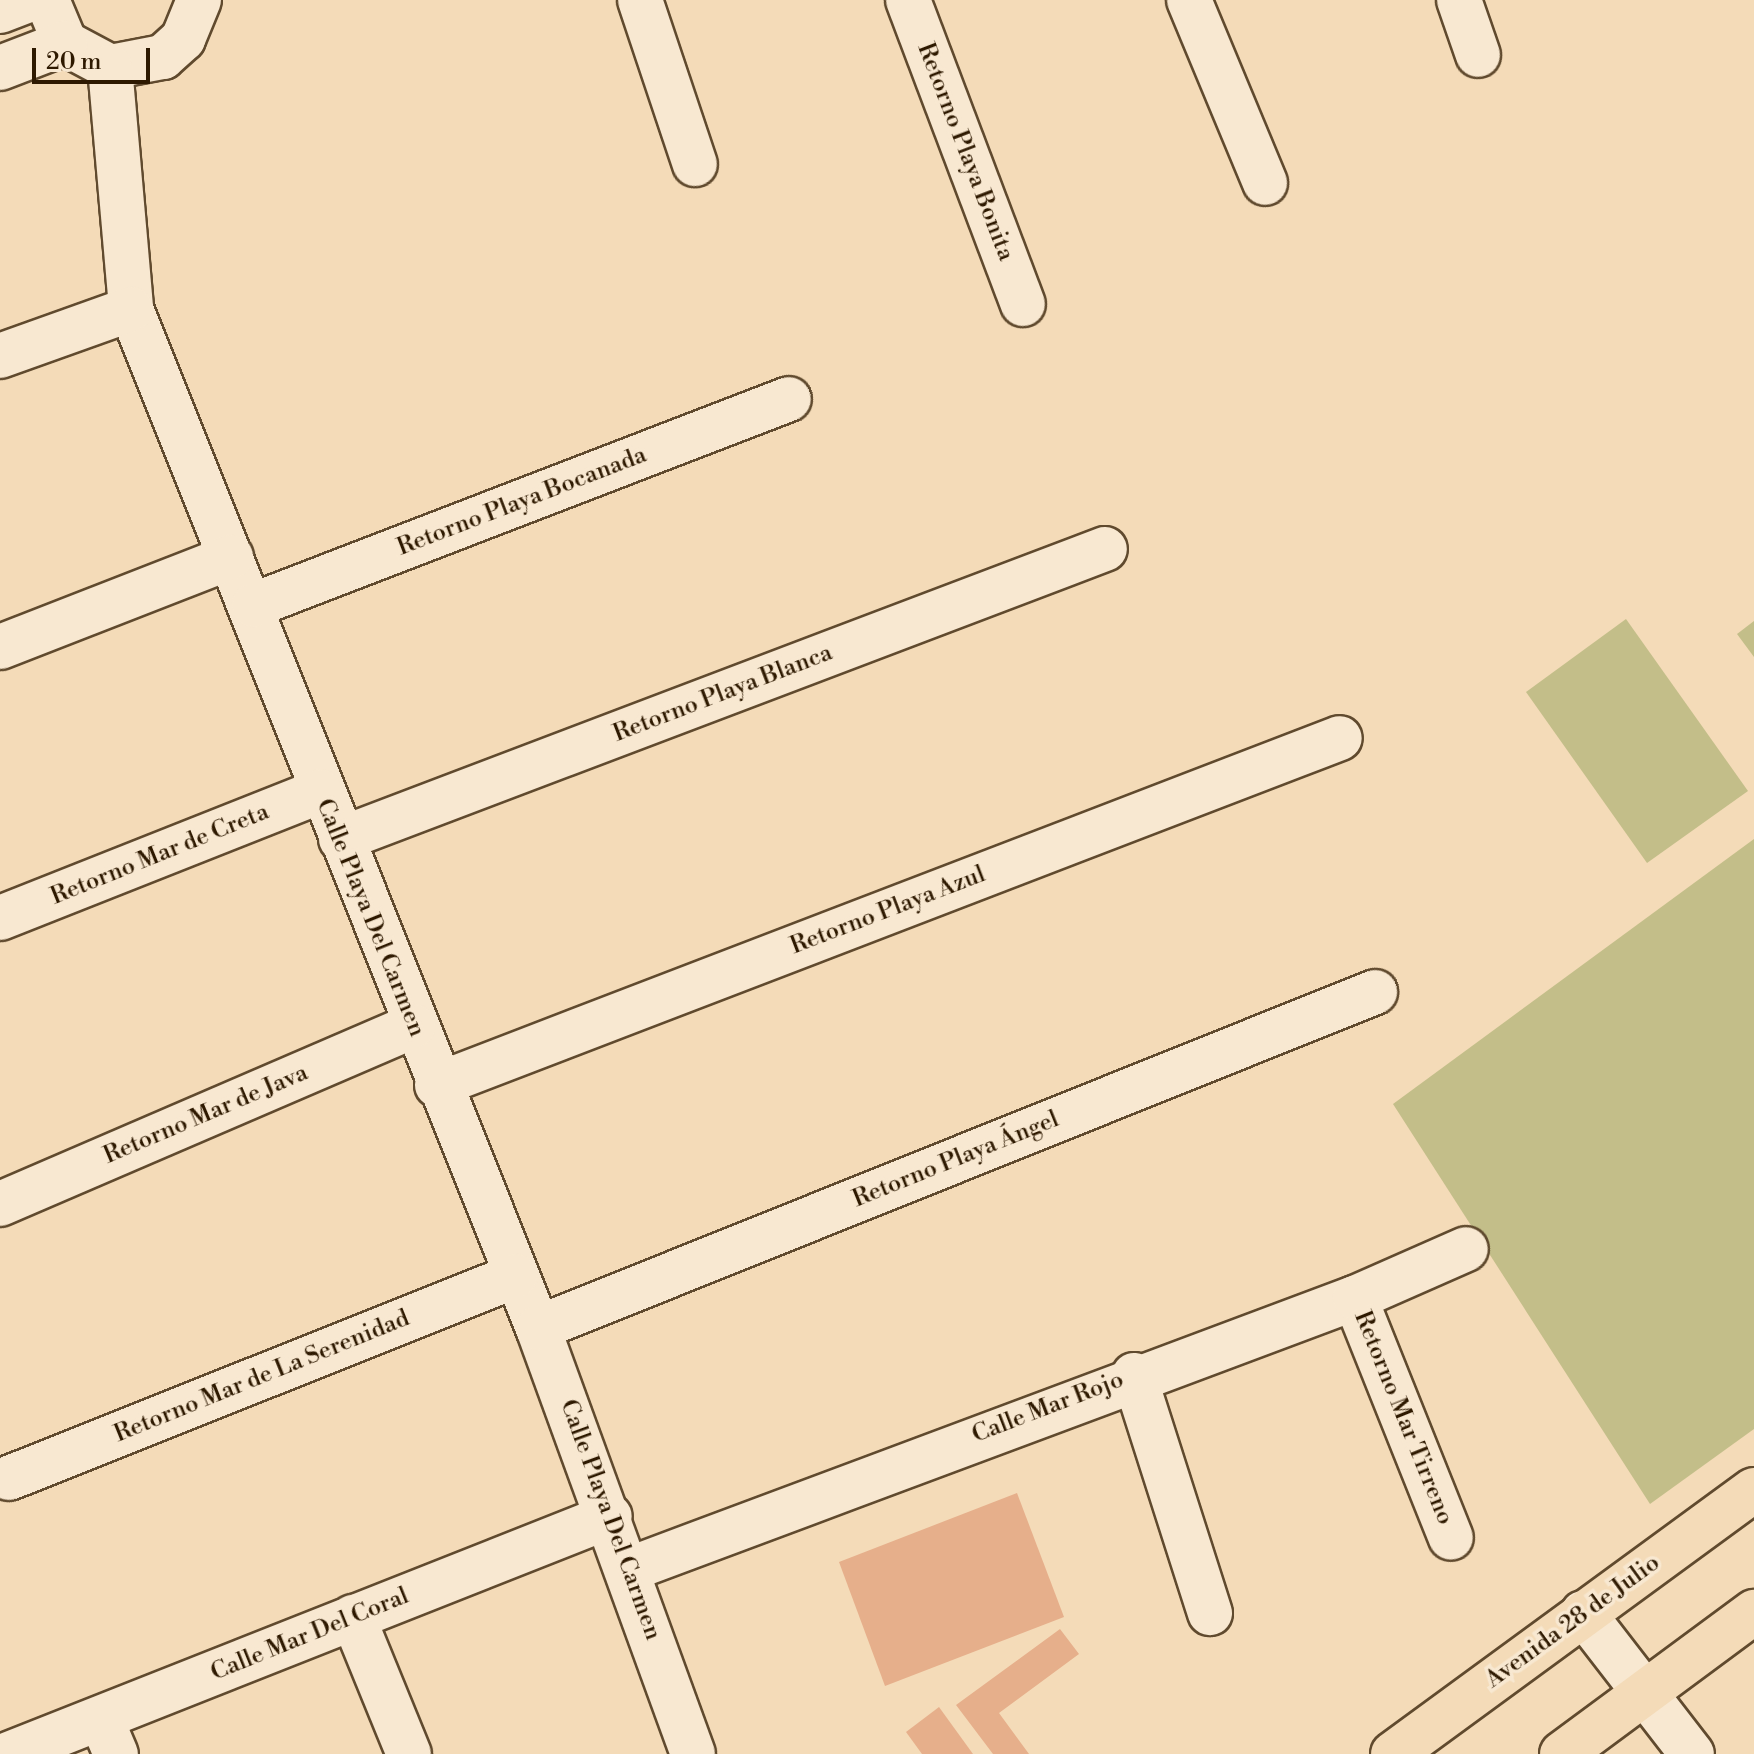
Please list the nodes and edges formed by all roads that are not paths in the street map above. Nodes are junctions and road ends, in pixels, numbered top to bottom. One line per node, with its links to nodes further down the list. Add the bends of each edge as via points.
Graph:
1 (28, 0): 8 (street)
2 (47, 0): 9 (street)
3 (199, 0): 11 (street, via 183,39 163,57)
4 (640, 0): 13 (street)
5 (908, 0): 15 (street, Retorno Playa Bonita)
6 (1189, 0): 14 (street)
7 (1459, 0): 10 (street)
8 (0, 11)
9 (65, 43): 11 (street); 12 (street)
10 (1478, 55)
11 (110, 67): 16 (street, Calle Playa Del Carmen)
12 (0, 68)
13 (695, 164)
14 (1265, 183)
15 (1023, 304)
16 (131, 309): 17 (street); 20 (street, Calle Playa Del Carmen)
17 (0, 356)
18 (789, 399): 21 (street, Retorno Playa Bocanada)
19 (1105, 549): 25 (street, Retorno Playa Blanca)
20 (231, 557): 21 (street, Calle Playa Del Carmen); 22 (street)
21 (254, 605): 24 (street, Calle Playa Del Carmen)
22 (0, 647)
23 (1340, 738): 29 (street, Retorno Playa Azul)
24 (320, 791): 25 (street, Calle Playa Del Carmen); 26 (street, Retorno Mar de Creta)
25 (341, 839): 28 (street, Calle Playa Del Carmen)
26 (0, 918)
27 (1375, 992): 34 (street, Retorno Playa Ángel)
28 (413, 1026): 29 (street, Calle Playa Del Carmen); 30 (street, Retorno Mar de Java)
29 (437, 1085): 32 (street, Calle Playa Del Carmen)
30 (0, 1204)
31 (1466, 1249): 33 (street, Calle Mar Rojo)
32 (515, 1276): 34 (street, Calle Playa Del Carmen); 36 (street, Retorno Mar de La Serenidad)
33 (1355, 1298): 35 (street, Calle Mar Rojo); 39 (street, Retorno Mar Tirreno)
34 (538, 1328): 38 (street, Calle Playa Del Carmen)
35 (1134, 1375): 40 (street, Calle Mar Rojo); 42 (street)
36 (9, 1478)
37 (1754, 1490): 43 (main road, Avenida 28 de Julio)
38 (610, 1516): 40 (street, Calle Playa Del Carmen); 44 (street, Calle Mar Del Coral)
39 (1451, 1538)
40 (630, 1569): 49 (street, Calle Playa Del Carmen)
41 (1754, 1612): 45 (main road)
42 (1210, 1613)
43 (1583, 1613): 45 (street); 50 (main road, Avenida 28 de Julio)
44 (353, 1617): 46 (street, Calle Mar Del Coral); 48 (street)
45 (1643, 1694): 51 (main road); 52 (street)
46 (108, 1736): 47 (street, Calle Mar Del Coral)
47 (9, 1754)
48 (409, 1754)
49 (693, 1754)
50 (1393, 1754)
51 (1562, 1754)
52 (1692, 1754)

